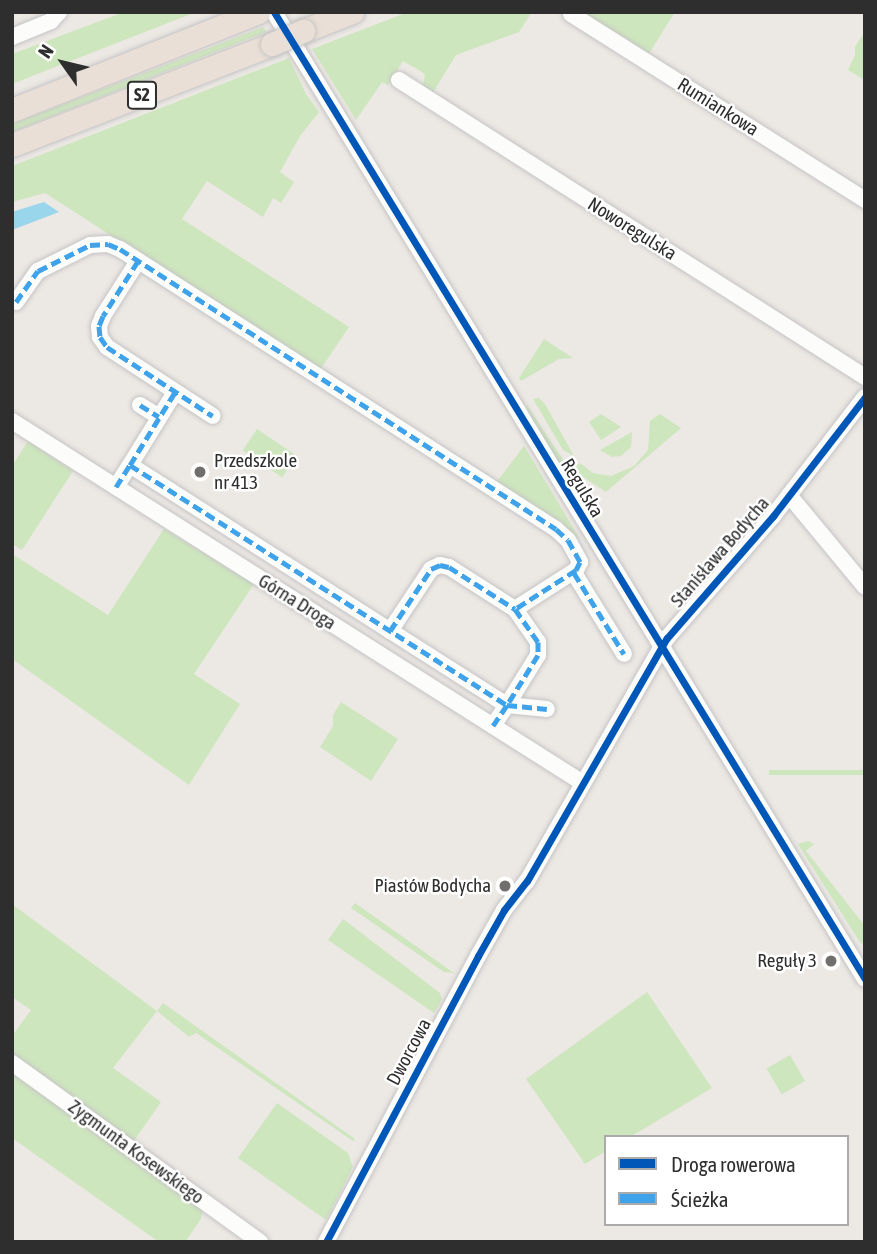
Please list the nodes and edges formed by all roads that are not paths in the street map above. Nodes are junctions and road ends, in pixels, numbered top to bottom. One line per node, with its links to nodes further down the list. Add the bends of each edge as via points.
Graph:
1 (59, 12): 6 (street, via 51,21)
2 (274, 12): 27 (street, Regulska)
3 (352, 12): 9 (highway, S2, bridge)
4 (257, 13): 8 (highway, S2)
5 (571, 14): 10 (street, Rumiankowa)
6 (12, 37)
7 (399, 80): 13 (street, Noworegulska)
8 (12, 110)
9 (12, 145)
10 (865, 200)
11 (138, 261): 12 (street, via 112,245 89,245 38,271); 14 (street, via 103,316 100,337 107,347); 23 (street, via 556,529 580,562)
12 (16, 302)
13 (865, 377)
14 (175, 393): 17 (street); 18 (street)
15 (865, 397): 22 (street, Stanisława Bodycha)
16 (140, 405): 18 (street)
17 (213, 416)
18 (159, 418): 20 (street)
19 (12, 421): 21 (street, Górna Droga)
20 (130, 465): 21 (street); 26 (street)
21 (116, 487): 31 (street, Górna Droga)
22 (789, 495): 24 (street); 27 (street, Stanisława Bodycha)
23 (574, 573): 25 (street); 28 (street)
24 (865, 587)
25 (515, 609): 26 (street, via 440,565 428,573); 29 (street, via 540,649)
26 (390, 631): 29 (street)
27 (661, 647): 32 (street, Stanisława Bodycha); 34 (street, Regulska)
28 (624, 654)
29 (507, 705): 30 (street); 31 (street)
30 (547, 709)
31 (493, 726): 32 (street, Górna Droga)
32 (583, 783): 33 (street, Stanisława Bodycha)
33 (527, 881): 38 (street, Dworcowa, via 470,970)
34 (858, 952): 35 (street, Regulska)
35 (865, 979)
36 (12, 1063): 37 (street, Zygmunta Kosewskiego)
37 (260, 1242)
38 (326, 1242)

